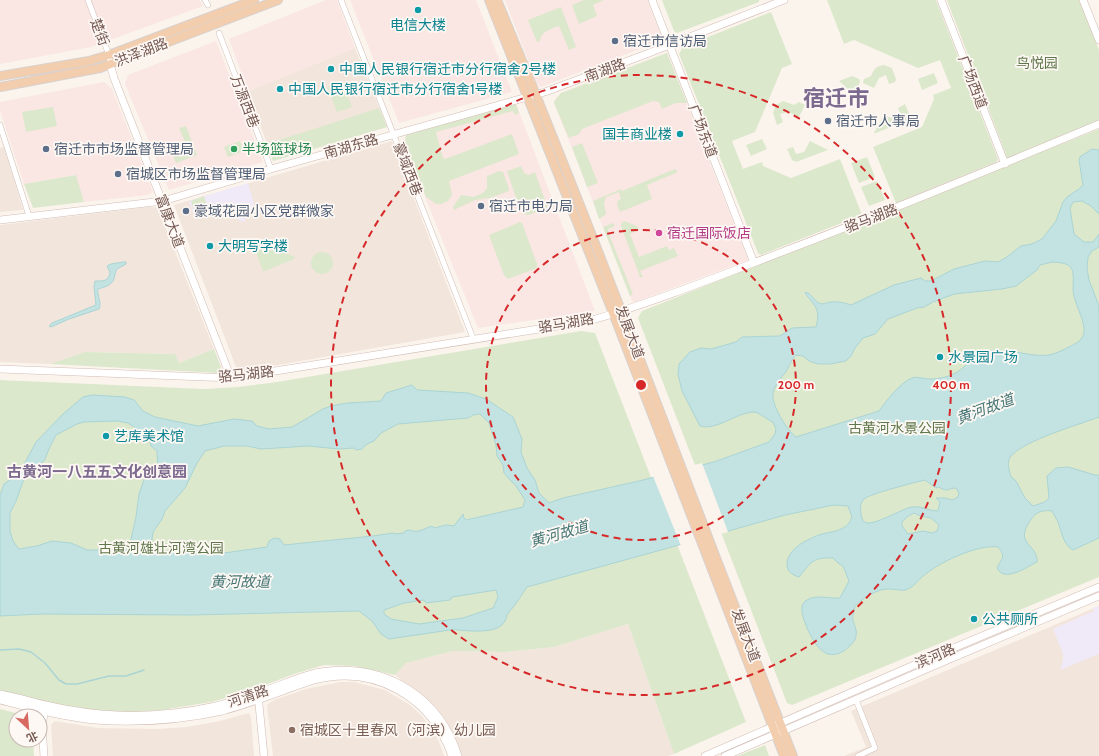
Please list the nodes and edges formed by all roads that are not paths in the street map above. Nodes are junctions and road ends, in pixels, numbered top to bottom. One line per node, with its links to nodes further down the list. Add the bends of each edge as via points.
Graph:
1 (88, 0): 14 (street, 楚街)
2 (254, 0): 14 (main road, 洪泽湖路)
3 (278, 0): 15 (main road, 洪泽湖路)
4 (341, 0): 22 (street, 豪域西巷)
5 (489, 0): 19 (main road, 发展大道)
6 (497, 0): 18 (main road, 发展大道)
7 (652, 0): 13 (street, 广场东道)
8 (784, 0): 13 (street, 南湖路)
9 (941, 0): 23 (street, 广场西道)
10 (1083, 0): 12 (street)
11 (219, 33): 24 (street, 万源西巷)
12 (1099, 40)
13 (669, 45): 18 (street, 南湖路); 28 (street, 广场东道)
14 (109, 55): 15 (street, 楚街); 16 (main road, 洪泽湖路, via 89,61)
15 (110, 64): 17 (main road, 洪泽湖路, via 88,71); 25 (street, 富康大道)
16 (0, 76)
17 (0, 87)
18 (537, 94): 19 (street, 南湖东路); 29 (main road, 发展大道)
19 (528, 97): 22 (street, 南湖东路); 30 (main road, 发展大道)
20 (1099, 124): 23 (street, 骆马湖路)
21 (0, 125): 26 (street)
22 (394, 134): 24 (street, 南湖东路); 31 (street, 豪域西巷)
23 (1005, 164): 28 (street, 骆马湖路)
24 (272, 169): 25 (street, 南湖东路)
25 (163, 201): 26 (street, 南湖东路); 33 (street, 富康大道)
26 (29, 216): 27 (street, 南湖东路)
27 (0, 220)
28 (754, 263): 29 (street, 骆马湖路)
29 (622, 310): 30 (street, 骆马湖路); 34 (main road, 发展大道, via 677,455)
30 (613, 313): 31 (street, 骆马湖路, via 589,321); 34 (main road, 发展大道, via 669,460)
31 (473, 338): 33 (street, 骆马湖路)
32 (0, 369): 33 (street, 骆马湖路)
33 (231, 378)
34 (713, 562): 42 (main road, 发展大道); 43 (main road, 发展大道)
35 (1099, 587): 42 (street, 滨河路, via 944,652)
36 (1099, 596): 40 (street, 滨河路)
37 (0, 694): 41 (street, 河清路)
38 (259, 696): 41 (street, 河清路, via 223,710 193,717 149,720 95,720); 45 (street); 46 (street, 河清路, via 327,677 363,678 386,684 405,694 427,713 442,733); 47 (street, 河清路, via 327,671 344,670 386,677 413,692 429,706 444,725)
39 (0, 700): 41 (street, 河清路)
40 (856, 700): 42 (street, 滨河路); 52 (street, via 876,748)
41 (44, 707): 44 (street)
42 (782, 727): 43 (street); 51 (main road, 发展大道)
43 (774, 730): 48 (street); 49 (street); 50 (main road, 发展大道)
44 (44, 756)
45 (264, 756)
46 (452, 756)
47 (458, 756)
48 (705, 756)
49 (725, 756)
50 (784, 756)
51 (793, 756)
52 (858, 756)

